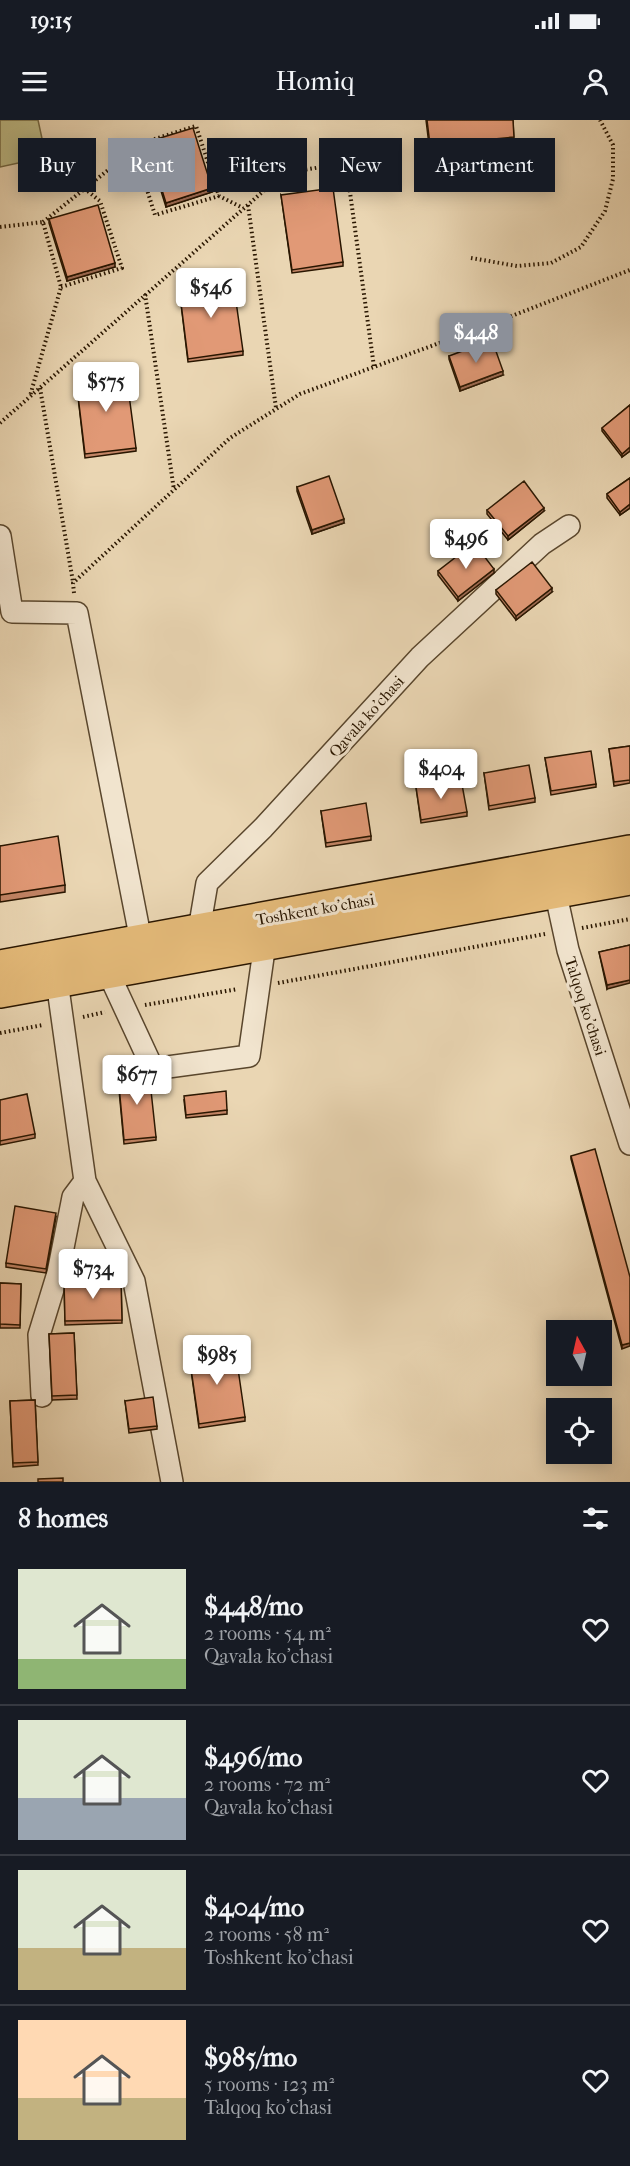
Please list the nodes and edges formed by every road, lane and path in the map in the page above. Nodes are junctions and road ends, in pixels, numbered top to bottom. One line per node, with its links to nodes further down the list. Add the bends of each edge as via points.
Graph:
1 (600, 120): 13 (path, via 613,145 613,179 605,211 581,247 551,263 517,266)
2 (158, 138): 8 (path, via 196,126)
3 (108, 170): 4 (path)
4 (96, 180)
5 (81, 192): 11 (path)
6 (89, 192): 15 (path, via 100,201 122,268)
7 (147, 192): 8 (path, via 154,215)
8 (219, 196): 10 (path)
9 (248, 204): 10 (path); 17 (path, via 284,172 328,166 348,178); 20 (path)
10 (244, 208): 16 (path)
11 (43, 222): 12 (path); 15 (path)
12 (0, 227)
13 (471, 258)
14 (630, 270): 17 (path)
15 (61, 287): 19 (path)
16 (145, 293): 18 (path); 22 (path)
17 (374, 367): 20 (path, via 300,394)
18 (40, 388): 19 (path); 25 (path)
19 (30, 396): 21 (path)
20 (276, 409): 22 (path, via 230,438)
21 (0, 423)
22 (174, 490): 25 (path)
23 (570, 526): 31 (street, Qavala ko'chasi, via 542,544 420,657 263,828 207,883)
24 (0, 536): 26 (street, via 12,612)
25 (73, 583): 26 (path)
26 (77, 613): 33 (street)
27 (630, 852): 29 (highway, Toshkent ko'chasi)
28 (630, 878): 29 (highway, Toshkent ko'chasi)
29 (552, 879): 31 (highway, Toshkent ko'chasi); 32 (street, Talqoq ko'chasi); 34 (highway, Toshkent ko'chasi)
30 (630, 919): 32 (path)
31 (199, 930): 33 (highway, Toshkent ko'chasi)
32 (564, 931): 38 (path); 43 (street, Talqoq ko'chasi)
33 (141, 941): 35 (highway, Toshkent ko'chasi)
34 (265, 943): 36 (highway, Toshkent ko'chasi); 38 (street)
35 (0, 967)
36 (108, 972): 37 (highway, Toshkent ko'chasi); 40 (street)
37 (57, 981): 39 (highway, Toshkent ko'chasi); 41 (street)
38 (259, 986): 40 (path); 40 (street, via 249,1056 153,1069)
39 (0, 992)
40 (125, 1008): 41 (path)
41 (63, 1021): 42 (path); 44 (street)
42 (0, 1033)
43 (630, 1144)
44 (85, 1181): 45 (street, via 73,1197 58,1273 39,1335); 46 (street, via 134,1281)
45 (42, 1396)
46 (172, 1482)

